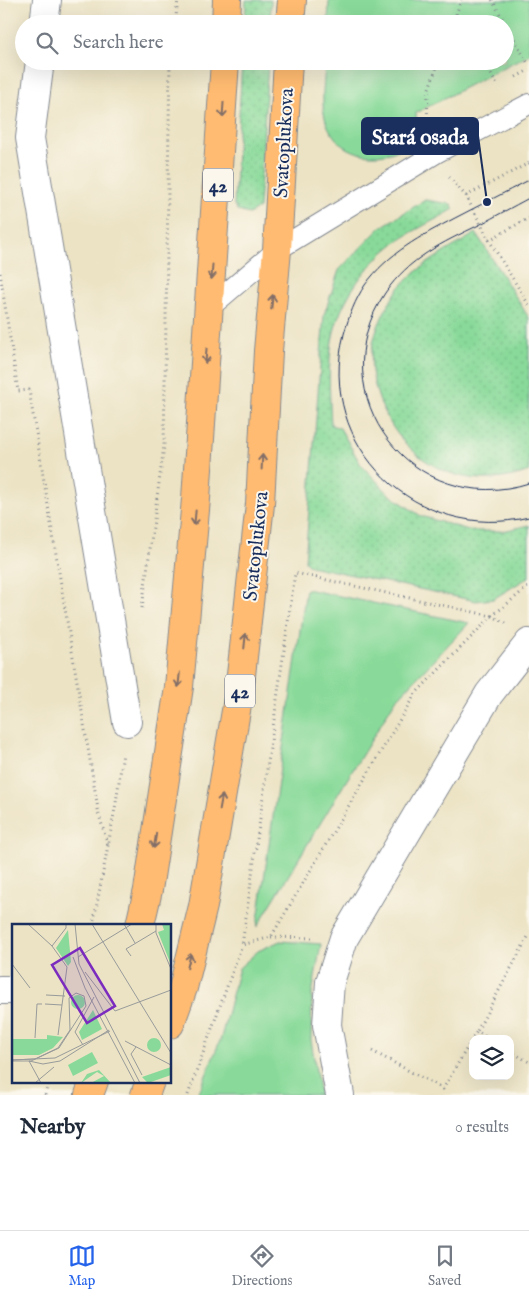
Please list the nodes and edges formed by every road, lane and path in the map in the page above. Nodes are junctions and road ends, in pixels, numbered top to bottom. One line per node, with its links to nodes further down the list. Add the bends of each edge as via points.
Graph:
1 (47, 0): 8 (street)
2 (178, 0): 9 (path)
3 (227, 0): 10 (main road)
4 (292, 0): 11 (main road)
5 (461, 0): 7 (path)
6 (492, 0): 12 (path)
7 (456, 14)
8 (45, 15)
9 (176, 15)
10 (226, 15)
11 (291, 15)
12 (501, 15)
13 (514, 39): 14 (path)
14 (529, 65)
15 (39, 70): 36 (street, via 30,138)
16 (170, 70): 33 (path, via 164,446)
17 (224, 70): 31 (main road, 42, one-way to 31)
18 (287, 70): 28 (main road, Svatoplukova / 42)
19 (436, 70): 23 (path, via 428,91 426,125)
20 (489, 70): 21 (path)
21 (498, 87)
22 (529, 104): 23 (lane)
23 (436, 153): 25 (path, via 451,180); 28 (lane)
24 (529, 163): 25 (path)
25 (466, 196): 27 (path)
26 (529, 218): 27 (path)
27 (489, 240): 30 (path)
28 (277, 250): 31 (lane); 44 (main road, Svatoplukova / 42, one-way to 28, via 183,988 203,906 240,693 260,504)
29 (0, 274): 37 (path, via 18,391 29,390 99,815)
30 (529, 305)
31 (209, 308): 39 (main road, 42, one-way to 39, via 196,499 178,686)
32 (529, 586): 34 (path)
33 (141, 614)
34 (492, 616): 41 (path, via 415,694); 43 (path, via 296,573)
35 (529, 643): 42 (street, via 489,694)
36 (127, 722): 37 (path)
37 (108, 846): 38 (path)
38 (94, 924)
39 (140, 924)
40 (529, 935): 45 (path)
41 (271, 936): 42 (path); 43 (path)
42 (344, 938): 57 (street, via 330,982 326,1025)
43 (242, 945): 56 (path)
44 (171, 1021)
45 (477, 1031): 46 (path); 47 (path, via 443,1089)
46 (484, 1035)
47 (372, 1050)
48 (514, 1053): 49 (path)
49 (529, 1062)
50 (49, 1082): 53 (path)
51 (94, 1082): 54 (main road)
52 (150, 1082): 55 (main road)
53 (45, 1095)
54 (89, 1095)
55 (145, 1095)
56 (188, 1095)
57 (340, 1095)

